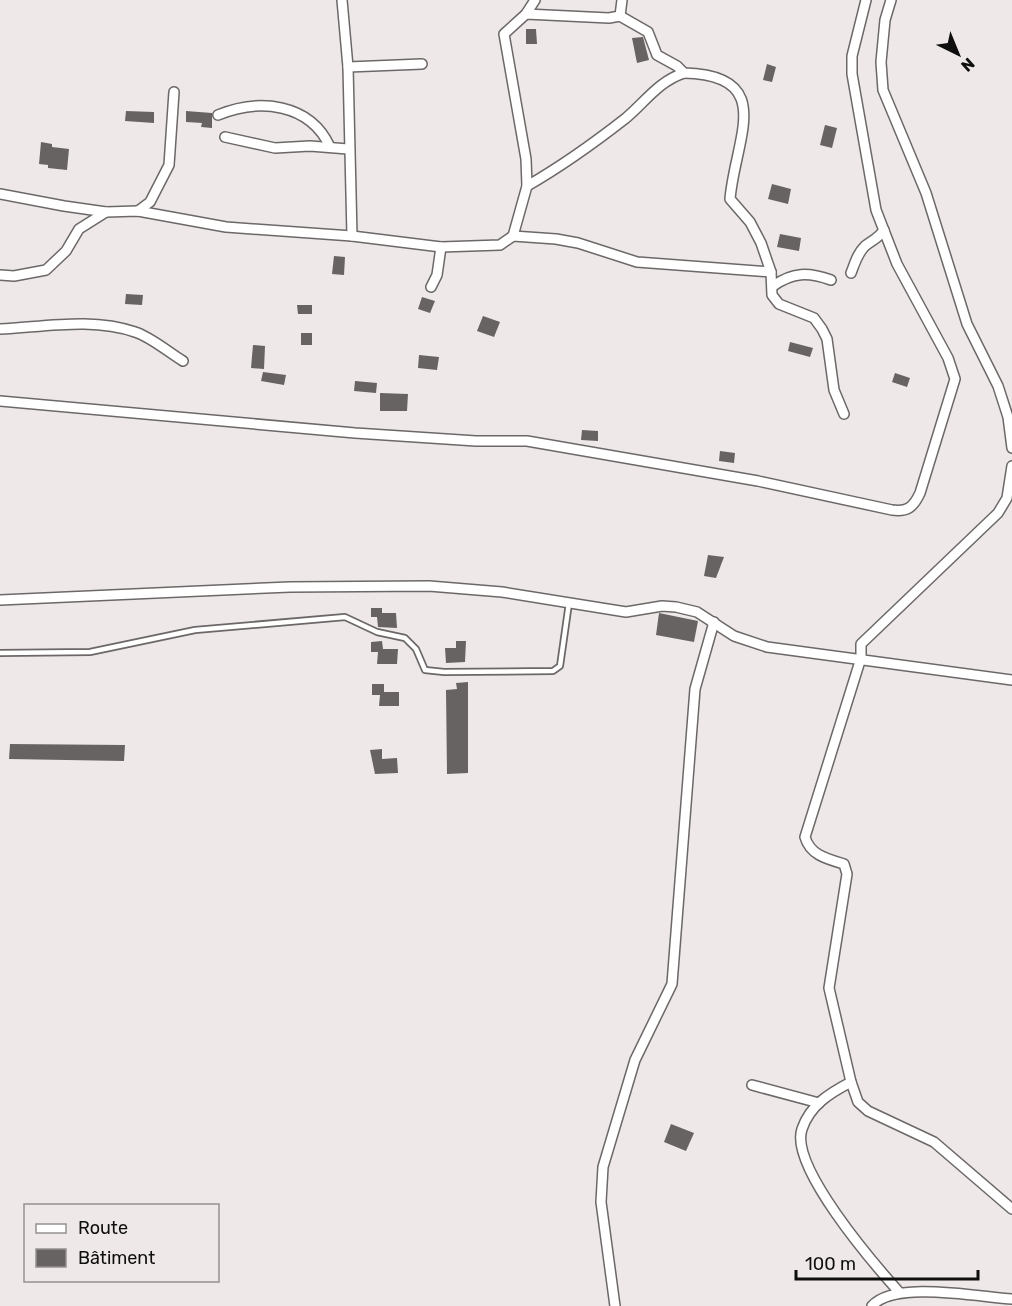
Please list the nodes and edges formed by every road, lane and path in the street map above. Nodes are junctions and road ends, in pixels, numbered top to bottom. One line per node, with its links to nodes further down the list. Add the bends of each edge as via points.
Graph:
1 (342, 0): 9 (street)
2 (535, 0): 6 (street)
3 (622, 0): 7 (street)
4 (866, 0): 20 (street, via 852,56 852,74 872,196)
5 (891, 0): 34 (street, via 880,62 883,90 926,193 967,324 998,386)
6 (526, 14): 7 (street); 16 (street, via 504,34 526,159)
7 (620, 16): 10 (street, via 648,32 657,55)
8 (422, 64): 9 (street)
9 (348, 67): 15 (street)
10 (684, 73): 16 (street, via 663,82 592,144); 24 (street, via 722,77 739,94 744,126 732,172 730,199 757,235)
11 (174, 92): 18 (street, via 169,165 150,202)
12 (218, 115): 14 (street, via 235,108 280,107 316,125)
13 (225, 137): 14 (street, via 275,148)
14 (330, 147): 15 (street)
15 (348, 149): 21 (street)
16 (527, 186): 22 (street)
17 (0, 194): 19 (street)
18 (138, 211): 19 (street); 21 (street, via 226,227)
19 (106, 212): 26 (street, via 79,229 66,251 46,270)
20 (884, 230): 25 (street, via 859,253); 32 (street, via 955,379 920,493 916,502 903,511 527,441 355,433)
21 (352, 236): 23 (street)
22 (513, 236): 23 (street, via 500,245); 24 (street, via 578,243 637,262)
23 (441, 248): 28 (street, via 437,275)
24 (771, 272): 29 (street)
25 (851, 273)
26 (0, 275)
27 (831, 280): 29 (street, via 798,273)
28 (431, 286)
29 (772, 286): 33 (street, via 772,295 779,304 814,318 822,329 834,390)
30 (0, 329): 31 (street, via 91,324 121,328 141,334)
31 (183, 361)
32 (0, 401)
33 (844, 414)
34 (1012, 448)
35 (1012, 466): 40 (street, via 1007,498 998,513 861,644)
36 (0, 600): 37 (street, via 290,587 429,586)
37 (569, 603): 38 (street, via 626,612 676,607 698,612); 39 (lane, via 560,666 553,671 425,669 405,638 377,632 345,617 195,630 90,652)
38 (714, 622): 40 (street, via 734,636 767,646); 48 (street, via 695,689 672,984 635,1060 603,1167 601,1202)
39 (0, 653)
40 (861, 658): 41 (street); 42 (street, via 805,837 808,847 844,864 848,874 830,988)
41 (1012, 680)
42 (850, 1082): 44 (street); 45 (street, via 858,1102 868,1111 934,1142)
43 (752, 1084): 44 (street)
44 (819, 1103): 46 (street, via 801,1130 800,1146 806,1163 842,1222)
45 (1012, 1209)
46 (899, 1292): 47 (street); 49 (street, via 887,1294)
47 (1012, 1299)
48 (615, 1306)
49 (872, 1306)

